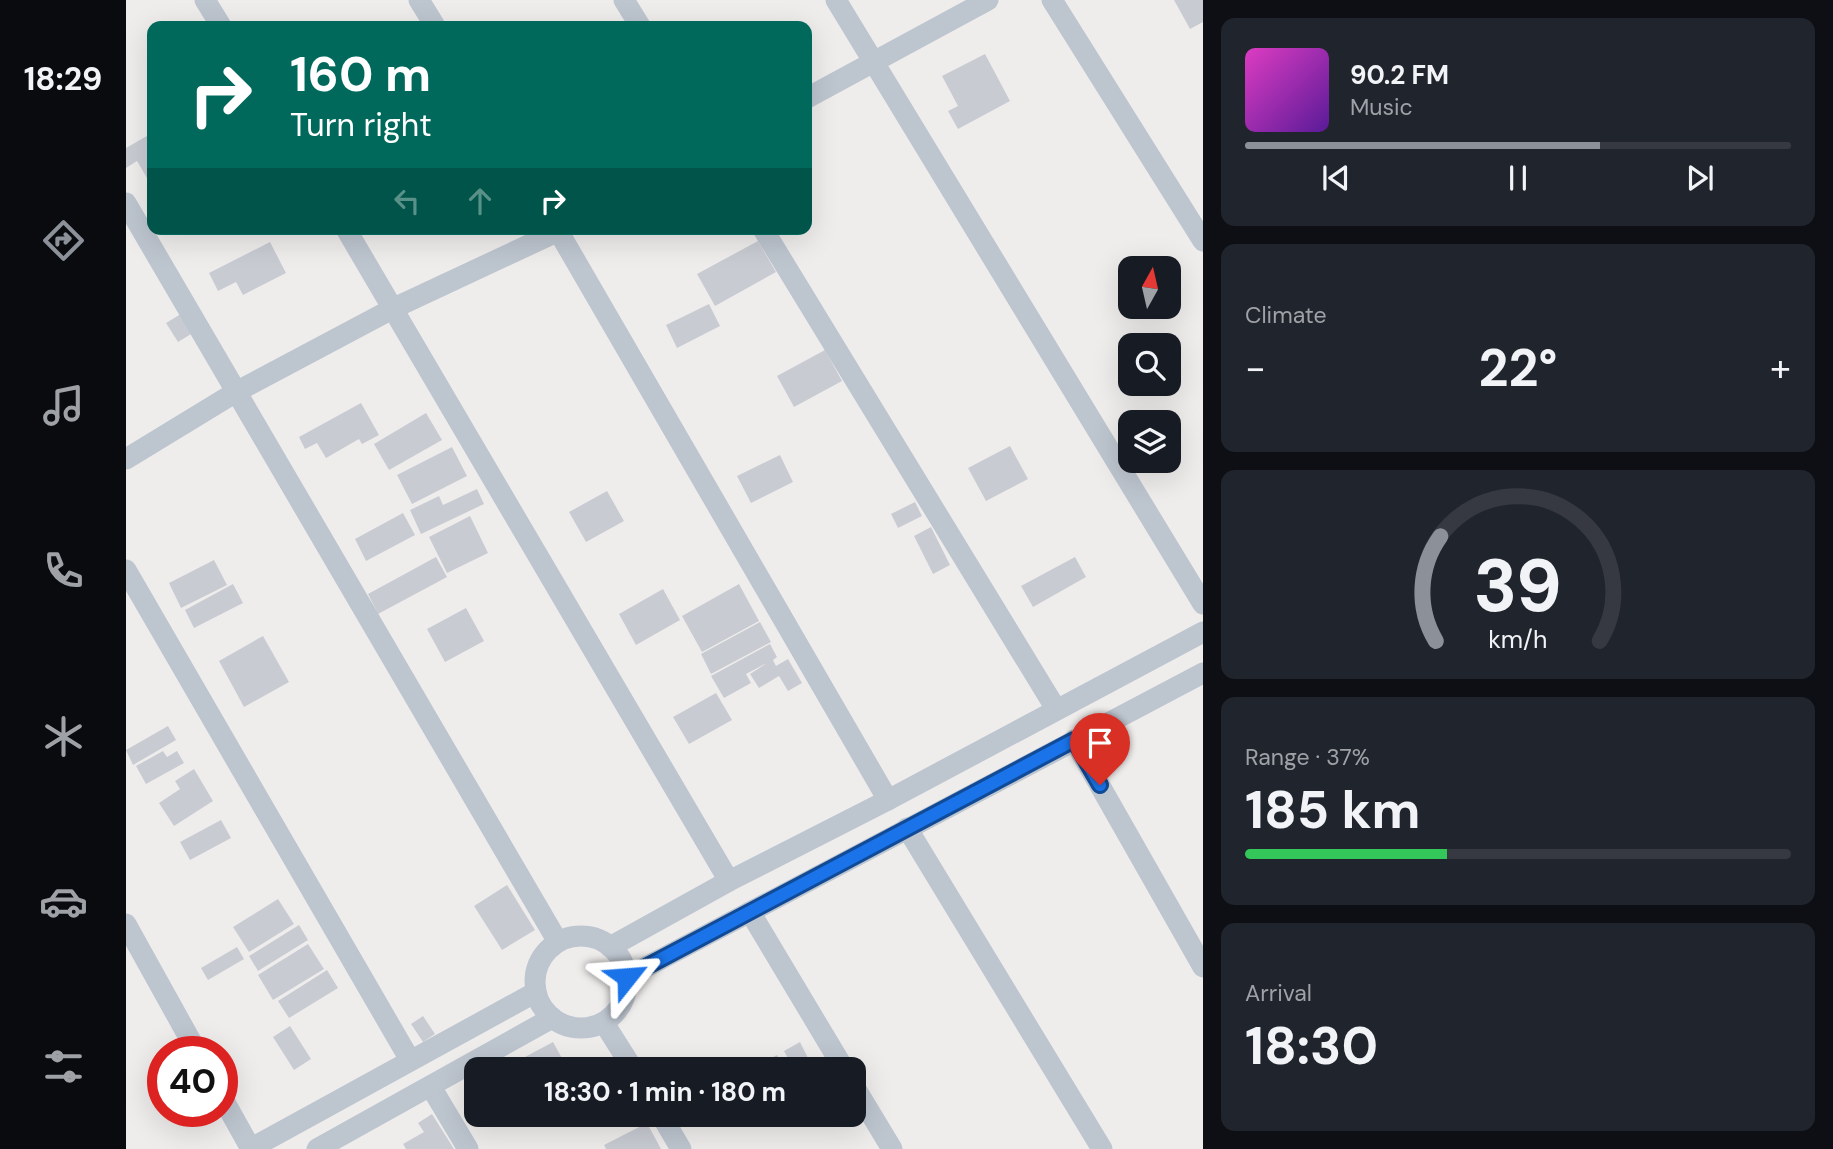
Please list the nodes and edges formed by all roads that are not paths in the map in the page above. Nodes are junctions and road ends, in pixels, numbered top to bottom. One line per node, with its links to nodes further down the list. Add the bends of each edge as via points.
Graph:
1 (205, 0): 7 (street)
2 (419, 0): 8 (street)
3 (624, 0): 9 (street)
4 (836, 0): 10 (street)
5 (988, 0): 10 (street)
6 (1052, 0): 17 (street)
7 (218, 21)
8 (432, 21)
9 (636, 21)
10 (872, 63): 11 (street); 22 (street)
11 (812, 95)
12 (126, 203): 19 (street)
13 (350, 235): 18 (street)
14 (549, 235): 18 (street)
15 (563, 235): 27 (street)
16 (766, 235): 25 (street)
17 (1203, 241)
18 (394, 308): 19 (street); 29 (street)
19 (236, 393): 20 (street); 32 (street)
20 (126, 459)
21 (126, 570): 42 (street)
22 (1203, 604)
23 (1203, 632): 25 (street)
24 (1203, 673): 26 (street)
25 (1056, 709): 27 (street)
26 (1074, 740): 28 (street); 34 (street)
27 (888, 800): 29 (street)
28 (907, 828): 30 (street); 52 (street)
29 (729, 881): 33 (street)
30 (750, 912): 35 (street); 41 (street)
31 (126, 924): 39 (street)
32 (558, 942): 33 (street, via 589,937); 36 (street, via 537,967)
33 (610, 947): 35 (street, via 625,966)
34 (1203, 967)
35 (627, 977): 38 (street, via 625,998)
36 (536, 992): 37 (street); 42 (street)
37 (552, 1018): 38 (street, via 573,1028); 43 (street)
38 (604, 1023): 40 (street)
39 (188, 1036)
40 (625, 1057)
41 (837, 1057)
42 (410, 1060): 47 (street)
43 (431, 1087): 48 (street); 49 (street)
44 (866, 1106): 51 (street)
45 (238, 1127): 47 (street)
46 (667, 1127): 50 (street)
47 (250, 1149)
48 (317, 1149)
49 (468, 1149)
50 (681, 1149)
51 (892, 1149)
52 (1102, 1149)

